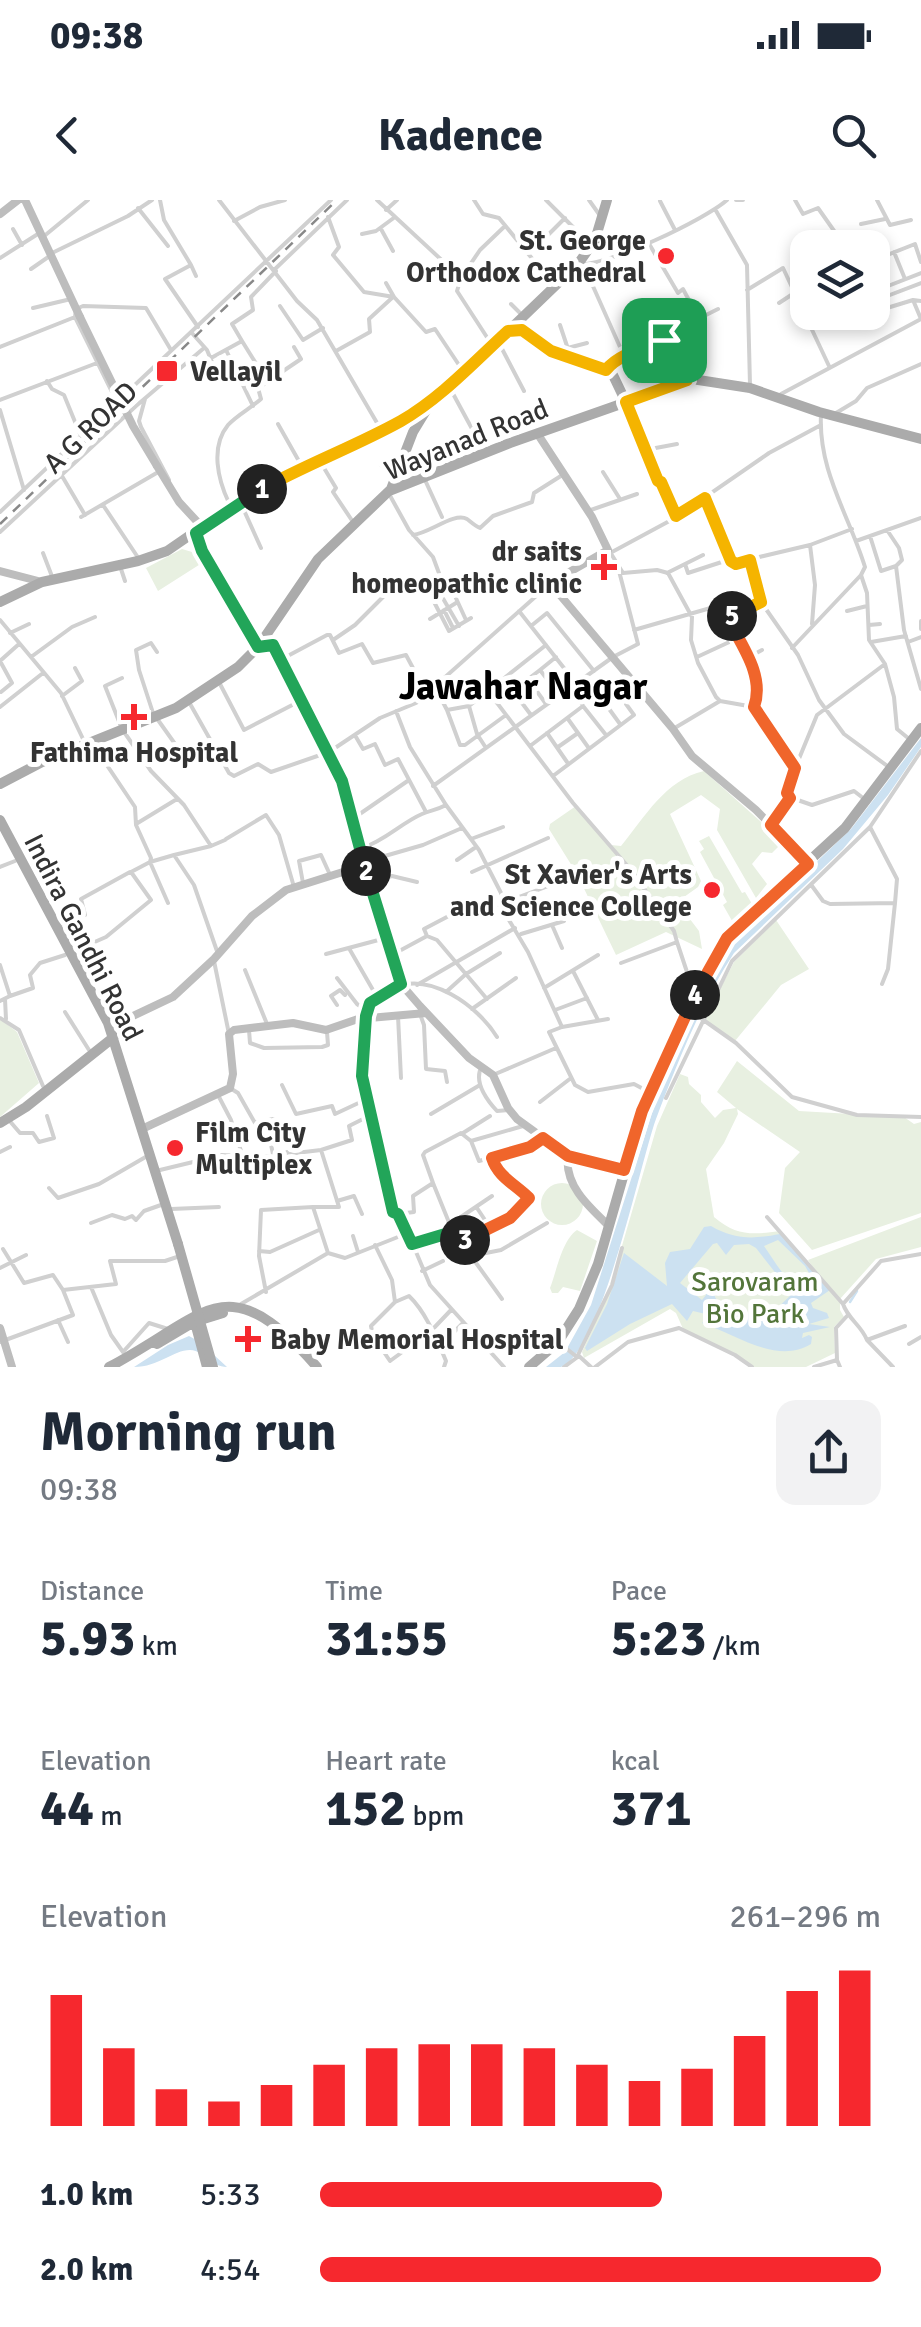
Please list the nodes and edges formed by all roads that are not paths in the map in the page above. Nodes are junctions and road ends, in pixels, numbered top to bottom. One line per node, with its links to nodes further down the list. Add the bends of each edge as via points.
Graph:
1 (22, 200): 24 (main road); 38 (main road)
2 (88, 200): 38 (street)
3 (152, 200): 20 (street)
4 (160, 200): 53 (street)
5 (220, 200): 31 (street)
6 (285, 200): 31 (street)
7 (331, 200): 51 (street, A G ROAD)
8 (347, 200): 25 (street)
9 (376, 200): 23 (street)
10 (397, 200): 23 (street)
11 (474, 200): 33 (street)
12 (546, 200): 27 (street)
13 (589, 200): 28 (street)
14 (608, 200): 28 (main road)
15 (727, 200): 22 (street)
16 (795, 200): 21 (street, via 803,214)
17 (814, 200): 21 (street)
18 (879, 200): 29 (street)
19 (660, 201): 36 (street)
20 (138, 208): 42 (street); 48 (street)
21 (818, 208): 37 (street)
22 (715, 209): 36 (street); 66 (street, via 747,265)
23 (386, 210): 26 (street)
24 (0, 214)
25 (328, 217): 56 (street); 69 (street, via 339,247 333,256 355,284)
26 (395, 217): 35 (street); 59 (street)
27 (566, 218): 43 (street); 45 (street)
28 (602, 218): 43 (main road)
29 (885, 219): 30 (street, via 894,226); 32 (street)
30 (911, 220)
31 (234, 221): 51 (street)
32 (861, 224)
33 (505, 226): 45 (street); 59 (street)
34 (14, 229): 41 (street)
35 (381, 229): 39 (street); 44 (street)
36 (675, 230): 40 (street)
37 (834, 230)
38 (42, 234): 41 (street); 48 (main road)
39 (362, 234)
40 (648, 242): 54 (street); 81 (street)
41 (22, 244): 50 (street)
42 (168, 246)
43 (591, 246): 54 (main road)
44 (393, 250)
45 (526, 250): 65 (street)
46 (919, 251): 47 (street, via 915,244); 52 (street)
47 (894, 252): 49 (street); 60 (street)
48 (50, 254): 55 (street); 70 (main road)
49 (890, 254)
50 (0, 258)
51 (267, 260): 56 (street); 84 (street, A G ROAD)
52 (921, 262)
53 (191, 265): 58 (street); 84 (street, via 165,279)
54 (581, 265): 65 (main road); 101 (street)
55 (30, 268)
56 (275, 271): 85 (street); 91 (street, via 251,297 253,310 232,324)
57 (921, 273): 60 (street)
58 (196, 276)
59 (461, 278): 92 (street, via 457,291)
60 (905, 279): 64 (street)
61 (790, 282): 66 (street, via 784,268)
62 (386, 283): 69 (street)
63 (921, 283): 68 (street)
64 (890, 285)
65 (553, 289): 80 (main road)
66 (746, 291): 113 (street)
67 (790, 295): 73 (street)
68 (890, 295)
69 (393, 297): 99 (street, via 369,319 370,332); 108 (street, via 422,330 435,329)
70 (71, 299): 77 (street); 79 (main road)
71 (912, 300): 72 (street); 76 (street); 82 (street)
72 (921, 301)
73 (778, 303)
74 (511, 304): 80 (street)
75 (280, 306): 85 (street, via 302,340)
76 (890, 307)
77 (33, 308)
78 (718, 309): 81 (street)
79 (77, 314): 95 (street); 97 (street, via 83,306 146,308); 103 (street); 137 (main road, bridge)
80 (525, 316): 86 (main road); 89 (main road)
81 (698, 319): 90 (street)
82 (921, 319): 105 (street)
83 (560, 325): 100 (street)
84 (198, 326): 88 (street, A G ROAD)
85 (323, 328): 99 (street)
86 (510, 330): 89 (main road, via 524,325); 92 (main road)
87 (812, 330): 105 (street)
88 (191, 332): 96 (street); 97 (street, A G ROAD)
89 (536, 340): 100 (main road)
90 (664, 340): 101 (street); 110 (street)
91 (242, 341): 98 (street); 109 (street)
92 (495, 343): 108 (main road); 114 (street)
93 (587, 343): 100 (street)
94 (294, 346): 109 (street, via 301,359)
95 (0, 348)
96 (204, 348): 102 (street); 117 (street)
97 (172, 350): 119 (street, A G ROAD)
98 (226, 350): 102 (street); 121 (street)
99 (336, 351): 126 (street)
100 (562, 351): 107 (main road)
101 (624, 356): 107 (street)
102 (211, 358): 106 (street)
103 (97, 363): 111 (street); 119 (street)
104 (921, 364): 123 (street, via 867,388)
105 (829, 366): 116 (street)
106 (214, 367)
107 (606, 370): 120 (main road)
108 (463, 371): 112 (main road)
109 (267, 380): 121 (street)
110 (687, 380): 113 (main road, Wayanad Road); 120 (main road, Wayanad Road)
111 (47, 381): 118 (street); 129 (street, via 64,395)
112 (448, 386): 115 (main road); 133 (street)
113 (750, 388): 116 (main road, Wayanad Road)
114 (524, 391)
115 (435, 398): 124 (main road); 127 (main road)
116 (776, 398): 123 (main road, Wayanad Road)
117 (145, 399): 140 (street); 143 (street, via 139,420)
118 (0, 400)
119 (116, 400): 129 (street, A G ROAD)
120 (625, 401): 128 (main road, Wayanad Road); 132 (street)
121 (254, 406): 148 (street, via 223,436 217,478)
122 (0, 410): 144 (street)
123 (825, 418): 130 (main road, Wayanad Road); 146 (street); 157 (street, via 822,445 832,490)
124 (400, 421): 126 (main road); 127 (main road)
125 (278, 424): 136 (street)
126 (382, 430): 134 (main road)
127 (413, 432): 142 (main road)
128 (536, 433): 133 (main road, Wayanad Road); 139 (main road)
129 (81, 435): 144 (street, A G ROAD)
130 (921, 439)
131 (677, 444): 132 (street)
132 (644, 450): 152 (street)
133 (485, 453): 141 (main road, Wayanad Road)
134 (319, 458): 136 (main road); 155 (street)
135 (381, 465): 142 (street)
136 (302, 467): 148 (main road)
137 (158, 469): 143 (main road); 149 (street)
138 (603, 472): 147 (street)
139 (564, 474): 150 (main road); 160 (street, via 534,493 532,502 480,528 449,518 433,531)
140 (62, 476): 149 (street, via 83,516); 159 (street)
141 (424, 476): 142 (main road, Wayanad Road); 153 (street)
142 (396, 483): 155 (main road, Wayanad Road); 160 (street)
143 (170, 488): 156 (main road)
144 (24, 490): 151 (street, A G ROAD)
145 (636, 494): 147 (street)
146 (705, 498): 152 (street); 168 (street)
147 (620, 499): 150 (street)
148 (236, 504): 156 (main road); 164 (street)
149 (102, 505): 169 (street)
150 (588, 511): 165 (main road)
151 (0, 512)
152 (676, 516): 165 (street)
153 (442, 517)
154 (921, 518): 158 (street)
155 (354, 522): 208 (main road, Wayanad Road, via 318,559)
156 (198, 528): 169 (main road); 200 (main road, via 202,551)
157 (852, 530): 162 (street); 163 (street)
158 (887, 530): 161 (street); 173 (street, via 902,560)
159 (0, 532)
160 (412, 535): 182 (street, via 434,557 443,584)
161 (870, 536): 162 (street); 173 (street, via 882,571)
162 (856, 541): 177 (street, via 865,567)
163 (810, 545): 170 (street); 201 (street)
164 (261, 548)
165 (610, 552): 174 (street); 180 (main road)
166 (43, 553): 178 (street)
167 (703, 554): 172 (street)
168 (731, 559): 170 (street); 172 (street, via 688,573)
169 (139, 560): 171 (main road)
170 (750, 560): 188 (street)
171 (120, 564): 178 (main road); 179 (street)
172 (685, 564): 176 (street)
173 (896, 566): 212 (street)
174 (620, 568): 176 (street); 207 (street)
175 (0, 571): 178 (main road)
176 (668, 573): 193 (street)
177 (861, 575): 189 (street); 201 (street)
178 (47, 581): 186 (main road)
179 (125, 581)
180 (552, 582): 191 (street); 225 (main road)
181 (489, 583): 182 (street)
182 (450, 584): 187 (street)
183 (389, 591): 213 (street)
184 (442, 595): 190 (street)
185 (431, 596): 190 (street)
186 (0, 602)
187 (457, 602): 190 (street); 205 (street, via 469,619)
188 (761, 602): 196 (street); 219 (street)
189 (867, 606): 192 (street); 203 (street)
190 (444, 610): 195 (street); 205 (street); 205 (street, via 449,631)
191 (519, 611): 204 (street); 240 (street)
192 (846, 612)
193 (690, 614): 196 (street, via 714,607); 207 (street); 228 (street)
194 (95, 617): 227 (street)
195 (430, 618)
196 (728, 619): 211 (street)
197 (0, 620): 209 (street)
198 (921, 621): 206 (street)
199 (29, 624): 209 (street)
200 (244, 624): 208 (main road); 218 (main road)
201 (812, 624): 219 (street)
202 (880, 624): 203 (street)
203 (868, 625): 214 (street)
204 (531, 626): 217 (street); 233 (street, via 548,613)
205 (456, 628)
206 (921, 629)
207 (634, 630): 225 (street, via 638,644)
208 (268, 631): 216 (main road); 218 (main road, Wayanad Road)
209 (10, 633): 215 (street)
210 (921, 637): 212 (street)
211 (738, 638): 226 (street); 228 (street)
212 (907, 639): 214 (street); 223 (street)
213 (333, 640): 229 (street, via 319,637); 250 (street, via 339,653 362,644 373,663 406,655)
214 (870, 642): 230 (street)
215 (19, 644): 227 (street); 244 (street, via 0,661 12,683)
216 (273, 645): 218 (main road); 229 (main road)
217 (546, 645): 224 (street); 242 (street)
218 (258, 647): 238 (main road, Wayanad Road)
219 (792, 648): 259 (street)
220 (762, 650): 226 (street)
221 (157, 652): 262 (street, via 152,643 136,650)
222 (921, 653): 223 (street)
223 (911, 656): 241 (street)
224 (556, 657): 232 (street); 239 (street)
225 (612, 657): 233 (street); 268 (main road)
226 (750, 657): 257 (street, via 759,693)
227 (31, 658): 234 (street)
228 (696, 658): 249 (street)
229 (280, 660): 248 (main road)
230 (885, 664): 259 (street); 271 (street, via 897,729)
231 (75, 668): 245 (street, via 82,682)
232 (540, 670): 237 (street); 246 (street)
233 (594, 671): 235 (street)
234 (44, 672): 245 (street); 253 (street)
235 (586, 677): 239 (street); 265 (street)
236 (122, 678): 267 (street, via 106,686)
237 (528, 679): 243 (street); 255 (street)
238 (218, 680): 247 (main road, Wayanad Road); 248 (street, via 244,730)
239 (575, 685): 246 (street); 256 (street)
240 (435, 687): 250 (street); 258 (street)
241 (921, 689)
242 (488, 691): 251 (street); 254 (street)
243 (513, 691): 251 (street); 263 (street)
244 (1, 692)
245 (62, 696): 275 (street)
246 (560, 696): 255 (street)
247 (188, 700): 262 (main road, Wayanad Road); 280 (street, via 234,776 251,765 271,772)
248 (300, 701): 280 (main road)
249 (720, 701): 257 (street); 268 (street)
250 (418, 702): 260 (street)
251 (497, 703): 261 (street)
252 (626, 704): 265 (street, via 634,715)
253 (1, 705)
254 (469, 706): 258 (street); 274 (street)
255 (547, 706): 263 (street)
256 (583, 706): 264 (street); 272 (street)
257 (754, 707): 284 (street)
258 (448, 710): 274 (street, via 460,745)
259 (826, 710): 284 (street, via 817,715); 285 (street, via 851,741)
260 (396, 711): 273 (street); 289 (street)
261 (506, 715): 266 (street); 274 (street)
262 (155, 716): 267 (main road, Wayanad Road); 283 (street)
263 (532, 716): 266 (street)
264 (567, 718): 269 (street); 270 (street)
265 (620, 724): 272 (street)
266 (516, 728): 276 (street); 278 (street)
267 (122, 729): 275 (main road, Wayanad Road); 291 (street)
268 (673, 729): 298 (main road, via 692,756)
269 (547, 733): 276 (street); 279 (street)
270 (578, 733): 277 (street); 279 (street)
271 (918, 734): 285 (main road); 313 (main road, via 876,796)
272 (606, 735): 277 (street)
273 (356, 736): 280 (street); 287 (street, via 363,749 375,744 385,765 398,759)
274 (478, 736): 278 (street)
275 (89, 744): 288 (main road, Wayanad Road); 297 (street, via 135,807)
276 (530, 746): 286 (street)
277 (588, 747): 282 (street)
278 (486, 748): 289 (street)
279 (557, 748): 282 (street)
280 (329, 752): 296 (main road)
281 (921, 752): 299 (street)
282 (568, 763): 286 (street)
283 (190, 765)
284 (795, 768): 290 (street)
285 (890, 768): 292 (main road)
286 (552, 776): 337 (street, via 632,870)
287 (409, 780): 294 (street); 296 (street)
288 (1, 781)
289 (433, 786): 293 (street)
290 (790, 798): 292 (street, via 812,804 854,791); 298 (street)
291 (178, 799): 297 (street); 305 (street)
292 (866, 800): 313 (main road)
293 (446, 805): 294 (street); 300 (street)
294 (426, 812): 307 (street)
295 (0, 820): 318 (main road, Indira Gandhi Road)
296 (351, 820): 307 (main road)
297 (136, 824): 311 (street)
298 (771, 825): 313 (main road)
299 (870, 827): 324 (street); 329 (street, via 897,879)
300 (462, 828): 304 (street); 312 (street)
301 (503, 828): 304 (street)
302 (0, 832): 310 (main road, Indira Gandhi Road)
303 (548, 838): 314 (street)
304 (470, 840): 306 (street)
305 (211, 846): 308 (street); 323 (street, via 266,815)
306 (476, 846): 309 (street); 314 (street)
307 (360, 848): 312 (main road)
308 (174, 855): 311 (street); 345 (street, via 194,885)
309 (457, 860)
310 (15, 862): 315 (street); 318 (main road, Indira Gandhi Road)
311 (150, 862): 316 (street); 325 (street)
312 (365, 864): 319 (main road); 320 (main road)
313 (810, 865): 356 (main road, via 727,938); 397 (main road, via 732,938)
314 (487, 866): 317 (street); 328 (street)
315 (0, 867)
316 (130, 872): 326 (street); 332 (street, via 81,899 85,915)
317 (472, 872)
318 (23, 874): 332 (main road, Indira Gandhi Road); 341 (main road, Indira Gandhi Road)
319 (330, 877): 323 (main road); 323 (street, via 323,856 302,859)
320 (370, 882): 321 (street, via 392,876); 336 (main road)
321 (417, 882)
322 (559, 882): 328 (street)
323 (298, 885): 345 (main road, via 252,916)
324 (812, 886): 329 (street, via 830,904); 374 (street, via 732,961)
325 (164, 895): 326 (street); 327 (street)
326 (151, 900): 341 (street, via 106,937)
327 (168, 903)
328 (502, 903): 333 (street); 335 (street, via 468,916 464,908 432,922)
329 (895, 904): 357 (street)
330 (564, 922): 331 (street)
331 (552, 925): 334 (street); 338 (street)
332 (55, 927): 341 (main road, Indira Gandhi Road)
333 (515, 928): 334 (street); 346 (street)
334 (519, 935): 358 (street)
335 (426, 936): 344 (street); 346 (street)
336 (386, 938): 339 (street); 344 (main road)
337 (677, 942): 347 (street); 356 (street, via 688,975)
338 (562, 948)
339 (350, 950): 342 (street); 360 (street)
340 (500, 953): 351 (street)
341 (67, 954): 361 (street, via 40,963 30,975 33,988); 377 (main road, Indira Gandhi Road)
342 (326, 954)
343 (598, 955): 350 (street)
344 (390, 956): 354 (main road)
345 (216, 957): 377 (main road, via 173,996); 382 (street)
346 (456, 962): 351 (street); 355 (street)
347 (621, 963)
348 (0, 965): 361 (street)
349 (245, 970): 378 (street)
350 (573, 970): 358 (street); 362 (street)
351 (466, 974): 359 (street); 363 (street)
352 (337, 978): 364 (street)
353 (516, 978): 363 (street)
354 (401, 984): 355 (street); 360 (street); 370 (main road)
355 (416, 984): 359 (street)
356 (700, 984): 397 (main road)
357 (882, 984)
358 (544, 988): 367 (street)
359 (446, 992): 366 (street)
360 (377, 997): 369 (street)
361 (5, 998): 376 (street)
362 (587, 998): 367 (street); 375 (street)
363 (487, 999): 366 (street)
364 (353, 1000): 365 (street, via 340,990 332,996); 369 (street)
365 (337, 1005)
366 (472, 1009): 384 (street)
367 (555, 1010): 380 (street)
368 (66, 1012): 386 (street)
369 (367, 1014): 371 (main road); 381 (main road); 399 (street, via 362,1076)
370 (423, 1014): 371 (main road); 388 (main road); 392 (street, via 426,1069 445,1071)
371 (398, 1016): 390 (street)
372 (0, 1018): 376 (street)
373 (608, 1019): 375 (street)
374 (702, 1019): 400 (street); 407 (street, via 792,1097 857,1116)
375 (598, 1020): 380 (street)
376 (7, 1022): 394 (street, via 19,1030)
377 (106, 1024): 383 (main road, Indira Gandhi Road); 386 (main road)
378 (267, 1024): 379 (main road); 381 (main road)
379 (249, 1026): 381 (street, via 250,1042 264,1048 322,1047 328,1045); 382 (main road)
380 (562, 1027): 385 (street, via 548,1032)
381 (326, 1030)
382 (229, 1034): 396 (main road)
383 (111, 1038): 386 (main road); 387 (main road, Indira Gandhi Road); 410 (main road, Indira Gandhi Road)
384 (496, 1038)
385 (556, 1048): 389 (street); 391 (street)
386 (88, 1052): 387 (main road, via 106,1047); 394 (main road); 408 (main road)
387 (116, 1058): 425 (main road, Indira Gandhi Road)
388 (482, 1066): 389 (main road); 393 (street)
389 (493, 1075): 402 (main road)
390 (401, 1078)
391 (571, 1078): 397 (street, via 588,1092 634,1084); 401 (street)
392 (448, 1082)
393 (480, 1085): 402 (street, via 496,1111); 404 (street)
394 (43, 1086): 408 (main road)
395 (282, 1086): 399 (street, via 296,1114 332,1106 335,1114)
396 (230, 1088): 398 (main road); 412 (street, via 256,1123 273,1119)
397 (652, 1093): 426 (main road)
398 (218, 1095): 410 (main road); 420 (street)
399 (368, 1098): 403 (street)
400 (666, 1098)
401 (540, 1102)
402 (509, 1110): 409 (main road)
403 (371, 1114): 417 (street, via 350,1126 352,1140); 439 (street)
404 (431, 1114)
405 (46, 1116): 408 (street, via 54,1138 39,1142)
406 (490, 1116): 411 (street)
407 (921, 1117)
408 (3, 1120)
409 (527, 1125): 413 (main road); 415 (street)
410 (144, 1128): 425 (main road, Indira Gandhi Road)
411 (463, 1133): 415 (street); 430 (street, via 423,1154)
412 (279, 1138)
413 (543, 1138): 423 (main road); 424 (street)
414 (270, 1140): 421 (street)
415 (471, 1141): 424 (street, via 479,1161)
416 (10, 1147): 418 (street)
417 (321, 1150): 419 (street); 433 (street)
418 (0, 1152)
419 (286, 1152): 421 (street); 428 (street)
420 (242, 1154): 422 (street); 425 (street)
421 (274, 1154): 422 (street); 429 (street)
422 (256, 1156): 427 (street)
423 (568, 1156): 426 (main road); 444 (main road, via 574,1185)
424 (492, 1158): 445 (street, via 495,1169 529,1198)
425 (154, 1162): 431 (street, via 58,1198); 434 (main road); 493 (main road, Indira Gandhi Road, bridge)
426 (627, 1171): 444 (main road); 490 (main road, via 591,1296)
427 (261, 1172)
428 (286, 1175)
429 (278, 1176)
430 (432, 1184): 439 (street, via 413,1196 414,1212); 443 (street)
431 (49, 1188)
432 (492, 1196): 437 (street)
433 (337, 1201): 436 (street, via 339,1206); 438 (street, via 354,1196)
434 (167, 1207): 435 (street); 442 (street, via 144,1211 136,1220 112,1215); 460 (main road); 474 (main road)
435 (219, 1207)
436 (313, 1207): 446 (street); 455 (street, via 261,1210)
437 (477, 1208): 443 (street); 445 (street)
438 (362, 1214)
439 (398, 1214): 448 (street)
440 (767, 1217): 471 (street)
441 (547, 1222): 461 (street, via 501,1250)
442 (91, 1223)
443 (449, 1225): 447 (street)
444 (609, 1226): 500 (main road, via 574,1318)
445 (491, 1228): 450 (street)
446 (320, 1230): 455 (street); 457 (street)
447 (452, 1232): 450 (street); 451 (street)
448 (408, 1233): 451 (street); 452 (street)
449 (353, 1236): 456 (street)
450 (458, 1242): 461 (street)
451 (412, 1244): 465 (street)
452 (375, 1245): 456 (street); 470 (street)
453 (622, 1248): 491 (street)
454 (3, 1249): 463 (street)
455 (259, 1252): 468 (street)
456 (358, 1252): 457 (street, via 345,1258)
457 (328, 1253): 468 (street)
458 (26, 1254): 463 (street)
459 (921, 1254): 471 (street, via 881,1261)
460 (177, 1256): 466 (street, via 110,1260 116,1284); 474 (main road)
461 (470, 1256): 469 (street)
462 (443, 1261): 465 (street)
463 (12, 1262): 464 (street); 467 (street, via 24,1283 53,1275)
464 (0, 1268)
465 (422, 1271): 473 (street)
466 (91, 1287): 467 (street); 480 (street, via 123,1352 149,1323)
467 (63, 1290): 476 (street, via 73,1315)
468 (266, 1292): 472 (street)
469 (502, 1299)
470 (395, 1302): 482 (street, via 409,1296); 482 (street, via 371,1326 386,1358 396,1359)
471 (844, 1304): 475 (street)
472 (235, 1309): 474 (main road); 474 (main road); 497 (main road, via 286,1337)
473 (451, 1310): 477 (street); 482 (street)
474 (200, 1314): 480 (main road); 481 (main road); 483 (main road); 493 (main road)
475 (848, 1316): 485 (street); 492 (street, via 836,1328)
476 (58, 1320): 486 (street); 487 (street)
477 (464, 1323): 489 (street); 499 (street)
478 (905, 1326): 485 (street)
479 (0, 1328): 486 (main road)
480 (168, 1330): 495 (main road)
481 (181, 1331): 483 (main road); 496 (main road)
482 (431, 1331): 489 (street)
483 (198, 1337): 493 (main road, bridge)
484 (921, 1338): 488 (street)
485 (867, 1340): 507 (street)
486 (2, 1341): 494 (main road)
487 (68, 1342)
488 (909, 1344)
489 (440, 1346): 498 (street)
490 (564, 1347): 491 (street); 501 (main road)
491 (577, 1356): 502 (street); 503 (street)
492 (837, 1360): 505 (street); 506 (street)
493 (211, 1362)
494 (12, 1367)
495 (109, 1367)
496 (117, 1367)
497 (315, 1367)
498 (444, 1367)
499 (504, 1367)
500 (529, 1367)
501 (539, 1367)
502 (564, 1367)
503 (593, 1367): 504 (street, via 628,1342 679,1328)
504 (752, 1367)
505 (814, 1367)
506 (840, 1367)
507 (893, 1367)

